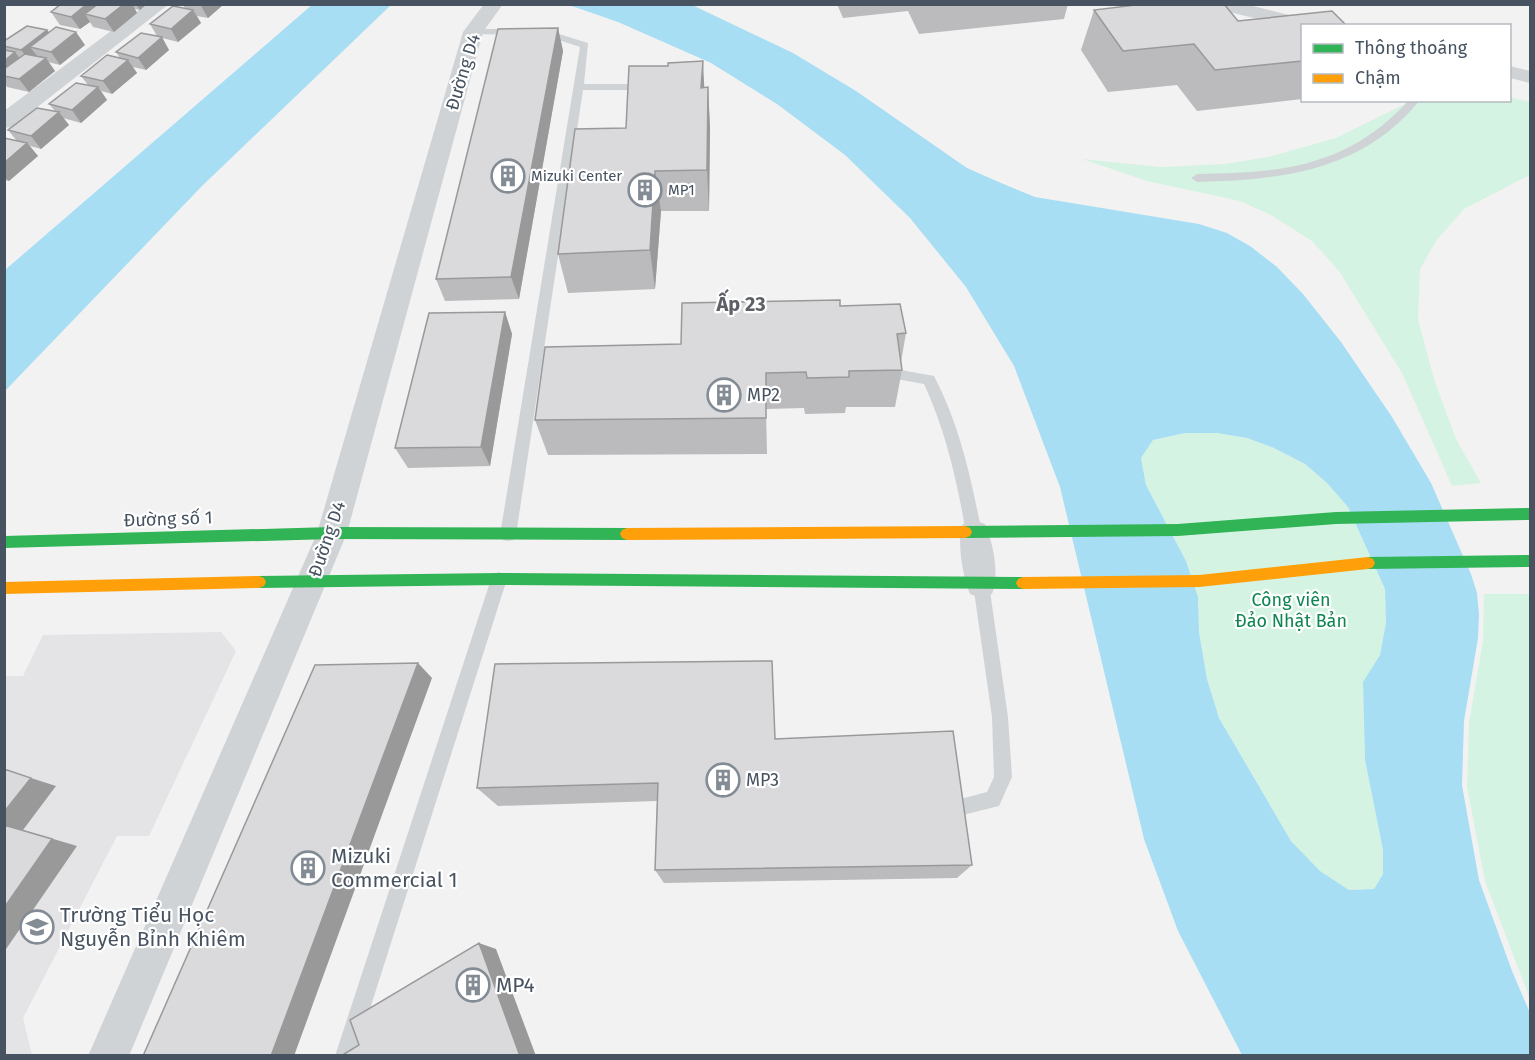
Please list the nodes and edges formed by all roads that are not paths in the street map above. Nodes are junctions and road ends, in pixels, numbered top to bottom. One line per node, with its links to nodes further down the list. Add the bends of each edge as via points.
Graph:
1 (160, 4): 13 (street)
2 (494, 4): 7 (street, Đường D4)
3 (1220, 4): 4 (street)
4 (1280, 18): 5 (lane); 6 (street)
5 (1250, 24)
6 (1302, 24)
7 (473, 32): 10 (lane, via 545,32 585,45); 17 (street, Đường D4)
8 (1511, 72): 9 (street)
9 (1530, 77)
10 (579, 87): 11 (lane); 19 (lane)
11 (658, 87)
12 (1413, 102): 14 (lane, via 1375,141 1329,161 1278,175)
13 (4, 122)
14 (1197, 178)
15 (901, 375): 18 (lane, via 929,380 947,415 960,457)
16 (1530, 514): 18 (street, Đường số 1, via 1336,518 1178,530)
17 (332, 532): 19 (street, Đường số 1); 20 (street, Đường số 1); 23 (street, Đường D4)
18 (974, 533): 19 (street, Đường số 1); 24 (street)
19 (508, 535)
20 (4, 542)
21 (1530, 561): 24 (street, via 1354,563 1199,581)
22 (498, 579): 23 (street); 24 (street); 28 (lane)
23 (312, 580): 25 (street); 27 (street, Đường D4)
24 (981, 584): 26 (lane, via 1000,717 1003,777 993,800)
25 (4, 588)
26 (958, 807)
27 (108, 1056)
28 (345, 1056)

